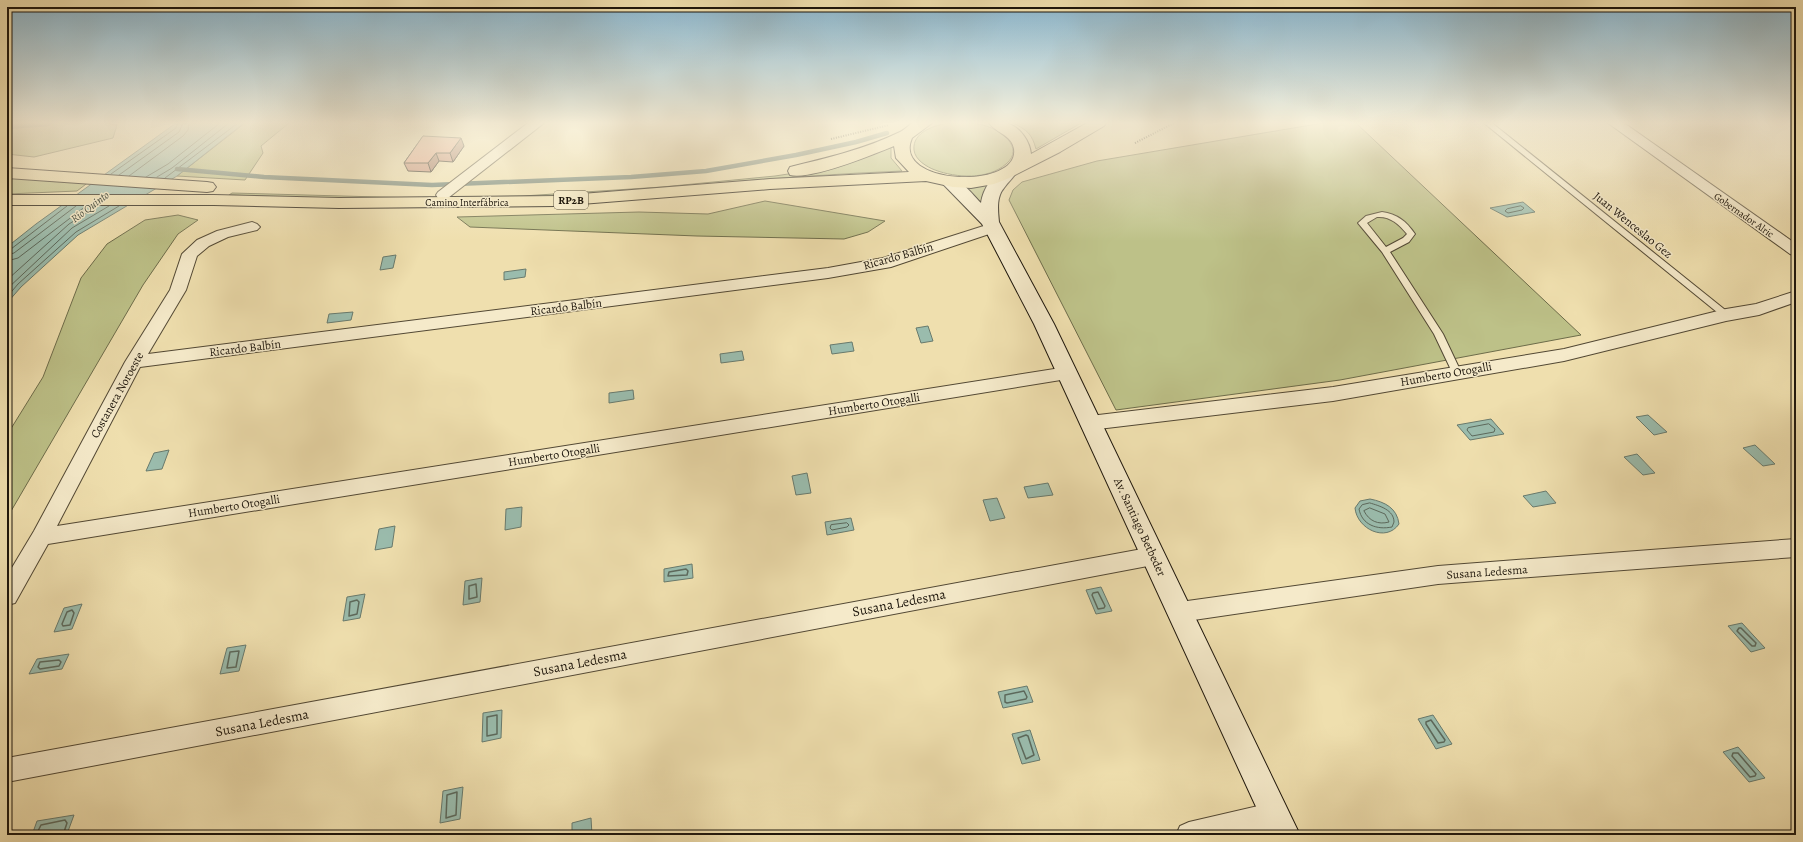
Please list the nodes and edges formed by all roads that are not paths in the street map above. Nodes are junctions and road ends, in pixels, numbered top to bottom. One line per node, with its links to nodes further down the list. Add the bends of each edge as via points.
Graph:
1 (486, 162): 13 (street)
2 (837, 162): 13 (main road, Camino Interfábrica / RP2B, via 761,175 610,189)
3 (908, 162): 10 (main road, Camino Interfábrica / RP2B)
4 (1018, 162): 8 (main road)
5 (1028, 162): 8 (main road, Camino Interfábrica / RP2B)
6 (1537, 162): 20 (lane, Juan Wenceslao Gez)
7 (1670, 162): 18 (street, Gobernador Alric)
8 (1009, 172): 11 (main road, Camino Interfábrica / RP2B, via 988,180); 15 (main road, via 995,185 988,202)
9 (7, 173): 12 (main road, Camino Interfábrica / RP2B)
10 (927, 176): 11 (main road, Camino Interfábrica / RP2B); 12 (main road, Camino Interfábrica / RP2B, via 770,184 556,201 339,203)
11 (950, 182): 15 (main road)
12 (217, 194): 13 (main road, Camino Interfábrica / RP2B); 14 (main road, Camino Interfábrica / RP2B)
13 (443, 195)
14 (7, 200)
15 (992, 225): 21 (street, Ricardo Balbín, via 885,263 828,273); 23 (main road, Av. Santiago Betbeder)
16 (252, 227): 21 (street, Costanera Noroeste, via 223,234 203,243 190,254 178,290)
17 (1385, 251): 17 (lane, via 1362,223 1377,214 1394,217 1405,224 1411,234 1406,240); 22 (lane, via 1438,334)
18 (1796, 251)
19 (1796, 296): 20 (street, Humberto Otogalli, via 1759,309)
20 (1726, 315): 22 (street, Humberto Otogalli, via 1564,355)
21 (134, 362): 25 (street, Costanera Noroeste)
22 (1456, 372): 24 (street, Humberto Otogalli, via 1333,394)
23 (1067, 373): 24 (main road, Av. Santiago Betbeder); 25 (street, Humberto Otogalli)
24 (1090, 423): 27 (main road, Av. Santiago Betbeder)
25 (41, 537): 28 (street, Costanera Noroeste)
26 (1796, 548): 29 (street, Susana Ledesma, via 1438,575)
27 (1153, 556): 29 (main road, Av. Santiago Betbeder); 30 (street, Susana Ledesma)
28 (7, 596)
29 (1180, 612): 31 (main road, Av. Santiago Betbeder)
30 (7, 770)
31 (1280, 825): 32 (street)
32 (1188, 835)

